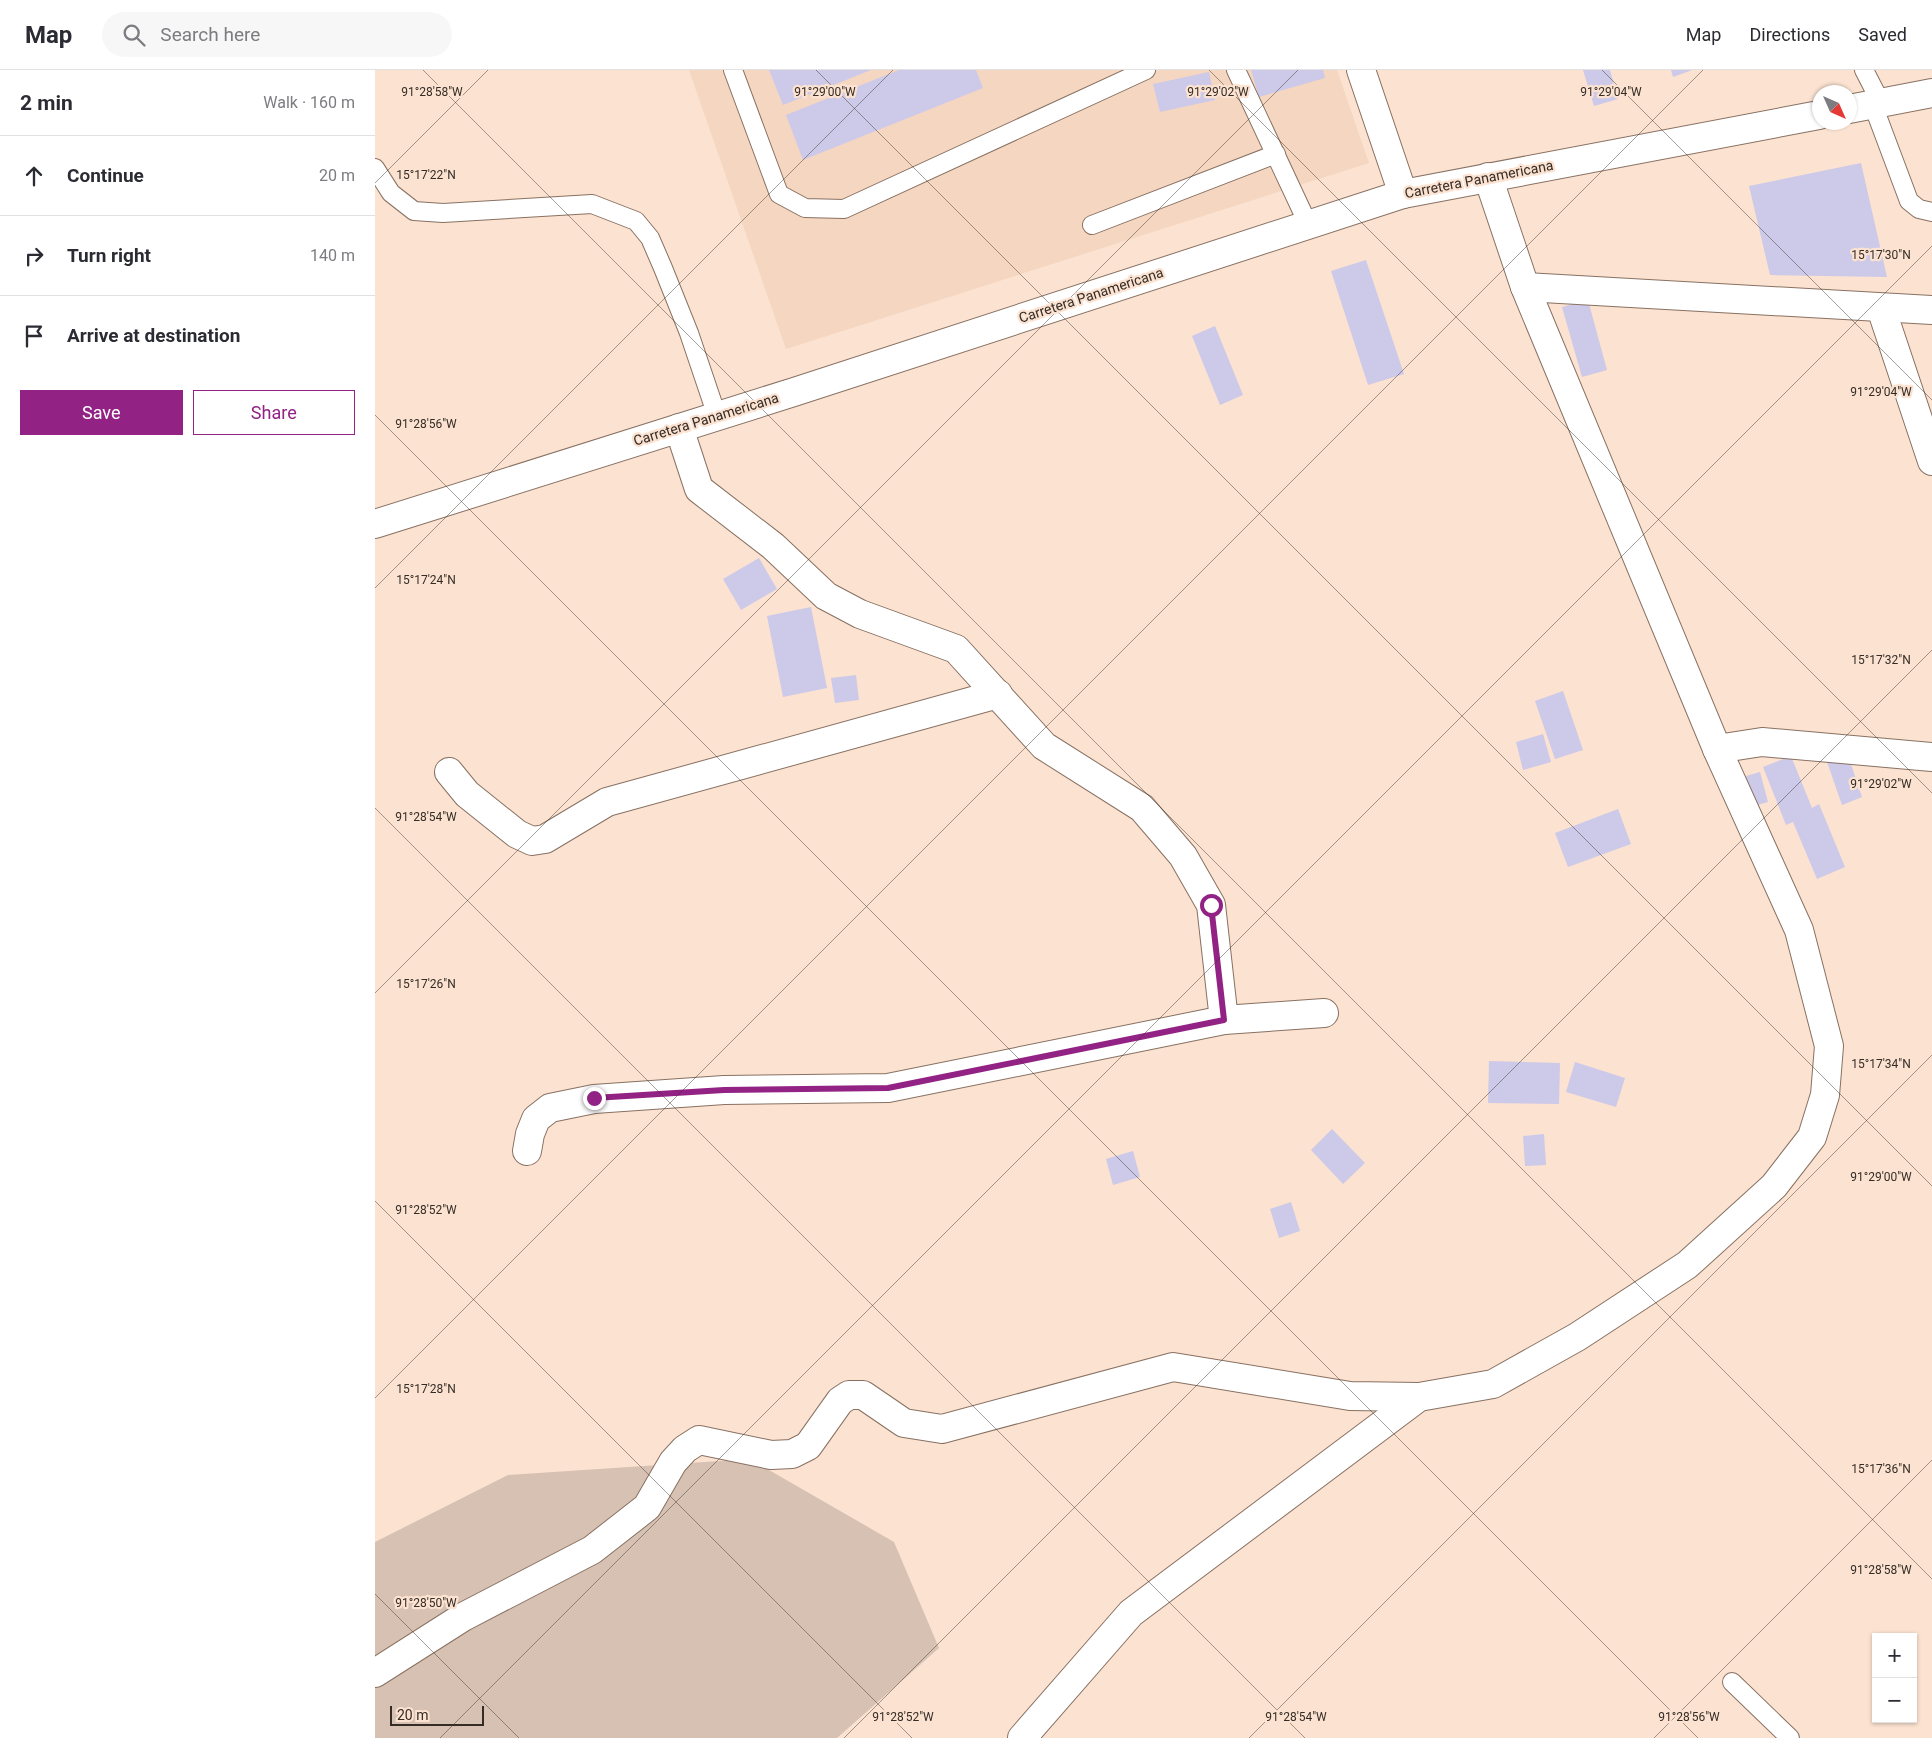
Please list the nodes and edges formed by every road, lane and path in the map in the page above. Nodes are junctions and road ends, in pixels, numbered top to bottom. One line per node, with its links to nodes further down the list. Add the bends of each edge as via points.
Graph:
1 (733, 70): 2 (lane, via 779,194 805,208 845,209)
2 (1146, 70)
3 (1235, 70): 9 (lane)
4 (1361, 70): 12 (main road)
5 (1864, 70): 7 (lane)
6 (1932, 92): 7 (main road)
7 (1868, 106): 13 (lane, via 1909,202)
8 (1812, 116): 11 (main road, Carretera Panamericana)
9 (1276, 154): 14 (lane); 15 (lane)
10 (375, 168): 19 (lane, via 391,193 415,211 443,213 592,204 636,221 650,238 663,268)
11 (1488, 177): 12 (main road, Carretera Panamericana); 16 (main road)
12 (1403, 194): 14 (main road, Carretera Panamericana)
13 (1932, 212)
14 (1308, 224): 19 (main road, Carretera Panamericana)
15 (1092, 225)
16 (1525, 286): 17 (main road); 24 (main road)
17 (1881, 308): 18 (main road); 21 (main road)
18 (1932, 310)
19 (717, 416): 20 (main road, Carretera Panamericana)
20 (679, 428): 22 (main road, Carretera Panamericana); 23 (main road, via 699,489 773,546 826,596 860,614 956,649)
21 (1932, 462)
22 (375, 524)
23 (999, 694): 26 (main road, via 607,802 545,839 531,841 517,834 467,794); 28 (main road, via 1045,746 1142,808 1183,856 1211,905)
24 (1717, 749): 25 (main road, via 1762,742); 30 (main road, via 1799,930 1829,1046 1825,1095 1812,1137 1774,1186 1687,1265 1577,1337 1493,1384)
25 (1932, 757)
26 (449, 772)
27 (1324, 1013): 28 (main road)
28 (1224, 1020): 29 (main road, via 888,1088 724,1090 594,1098 550,1108 543,1113 536,1119)
29 (527, 1151)
30 (1419, 1396): 31 (main road, via 1349,1396 1173,1367 942,1428 904,1423 863,1395 849,1395 840,1401 808,1446 792,1454 771,1455 699,1440 673,1462 647,1507 592,1550 463,1617); 33 (main road, via 1131,1613)
31 (375, 1674)
32 (1733, 1682): 34 (lane)
33 (1022, 1738)
34 (1790, 1738)

